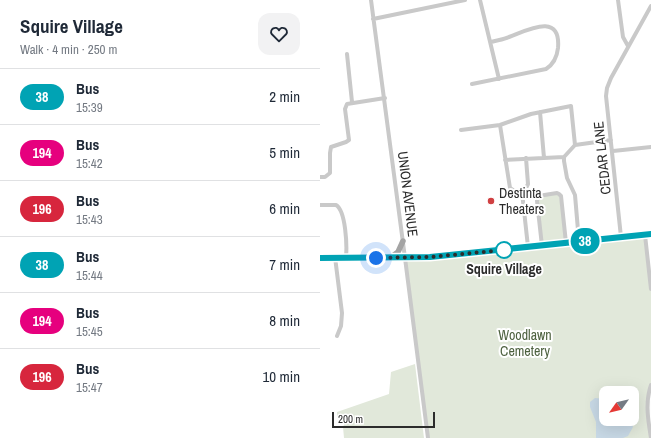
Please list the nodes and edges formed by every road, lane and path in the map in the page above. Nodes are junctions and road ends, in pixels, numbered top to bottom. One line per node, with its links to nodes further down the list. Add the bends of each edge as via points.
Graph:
1 (371, 0): 6 (street, UNION AVENUE)
2 (465, 0): 6 (street)
3 (480, 0): 7 (street)
4 (618, 0): 8 (street, via 623,37)
5 (651, 6): 8 (street, CEDAR LANE)
6 (373, 18): 12 (street, UNION AVENUE)
7 (491, 42): 10 (street); 10 (street, via 545,26 550,26 557,34 557,55 549,67)
8 (628, 46): 17 (street, CEDAR LANE, via 607,88)
9 (347, 54): 13 (street)
10 (499, 79): 11 (street)
11 (472, 84)
12 (385, 98): 13 (street); 30 (street, UNION AVENUE)
13 (352, 102): 25 (street, via 347,104 346,109 348,140 332,147 330,173 326,177)
14 (540, 112): 15 (street, via 521,116); 18 (street, via 570,106); 23 (street)
15 (500, 125): 16 (street); 24 (street)
16 (462, 130)
17 (611, 140): 18 (street); 20 (street, CEDAR LANE)
18 (575, 145): 21 (street)
19 (651, 147): 20 (street)
20 (613, 151): 29 (street, CEDAR LANE)
21 (564, 157): 23 (street); 31 (street, via 567,178 575,195)
22 (526, 158): 23 (street); 24 (street); 26 (street, via 528,184)
23 (544, 158)
24 (505, 160): 26 (street, via 510,188 518,193)
25 (320, 177)
26 (522, 192): 34 (street)
27 (320, 205): 36 (street, via 336,205 340,209 347,243)
28 (648, 234): 29 (main road); 40 (street)
29 (621, 237): 31 (main road)
30 (403, 241): 38 (main road, via 398,252); 39 (street, UNION AVENUE)
31 (579, 242): 32 (main road)
32 (566, 243): 33 (main road); 33 (street, via 561,196 557,193 541,194 537,201)
33 (542, 246): 34 (main road)
34 (528, 247): 39 (main road)
35 (335, 257): 36 (main road); 37 (main road); 41 (street, via 342,312)
36 (346, 257): 38 (main road)
37 (320, 258)
38 (390, 258): 39 (main road)
39 (406, 258): 43 (street, UNION AVENUE)
40 (651, 289)
41 (337, 336)
42 (651, 385): 44 (street, via 647,404)
43 (428, 438)
44 (651, 438)

